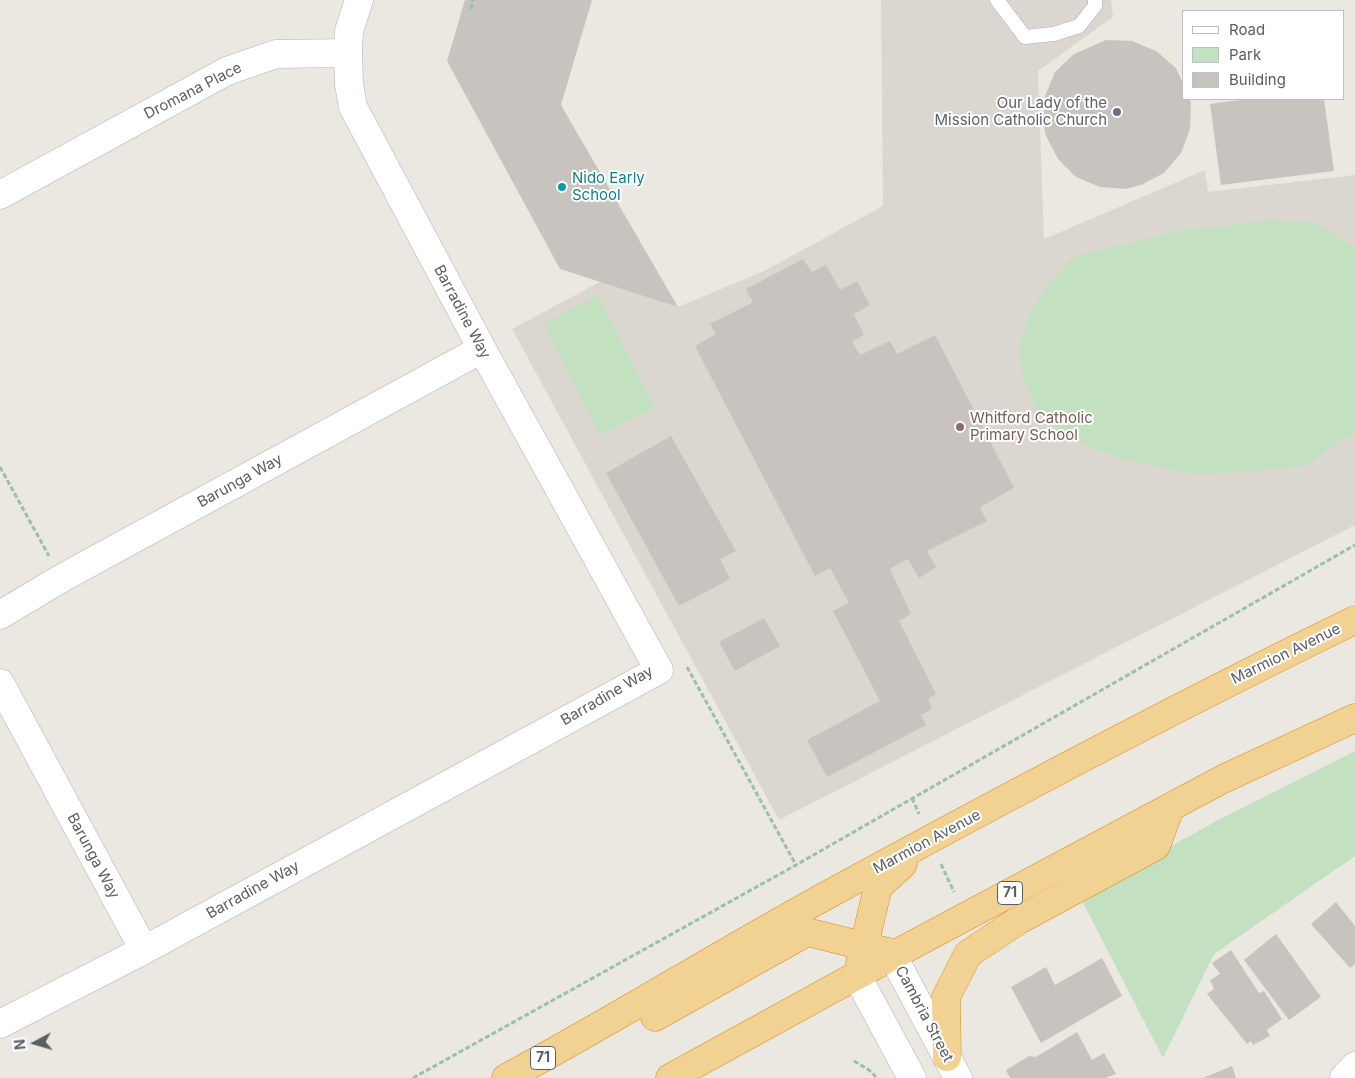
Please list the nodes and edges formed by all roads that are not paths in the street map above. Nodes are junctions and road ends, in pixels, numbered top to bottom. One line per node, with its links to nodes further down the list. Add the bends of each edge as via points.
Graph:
1 (359, 0): 4 (street, via 349,31)
2 (996, 0): 3 (lane, via 1025,37 1054,34 1079,26 1095,6)
3 (1095, 0)
4 (348, 53): 5 (street, Dromana Place, via 276,54 227,71); 6 (street, Barradine Way, via 353,108)
5 (0, 195)
6 (482, 349): 7 (street, Barunga Way); 13 (street, Barradine Way, via 659,670)
7 (0, 615)
8 (1355, 620): 12 (highway, Marmion Avenue / 71, via 1253,669)
9 (0, 683): 13 (street, Barunga Way)
10 (1355, 718): 11 (highway, 71, via 1223,779)
11 (1170, 808): 14 (highway, 71); 19 (highway, via 1156,846 1019,920 968,954 946,997)
12 (930, 840): 14 (highway, via 878,887); 17 (highway, Marmion Avenue / 71)
13 (144, 950): 16 (street, Barradine Way)
14 (881, 951): 15 (highway, 71); 17 (highway, via 807,932 627,1032); 19 (street, Cambria Street)
15 (856, 976): 21 (highway, 71); 22 (street)
16 (0, 1024)
17 (532, 1064): 20 (highway, Marmion Avenue / 71)
18 (1355, 1066): 23 (street)
19 (952, 1068)
20 (506, 1078)
21 (670, 1078)
22 (912, 1078)
23 (1344, 1078)

